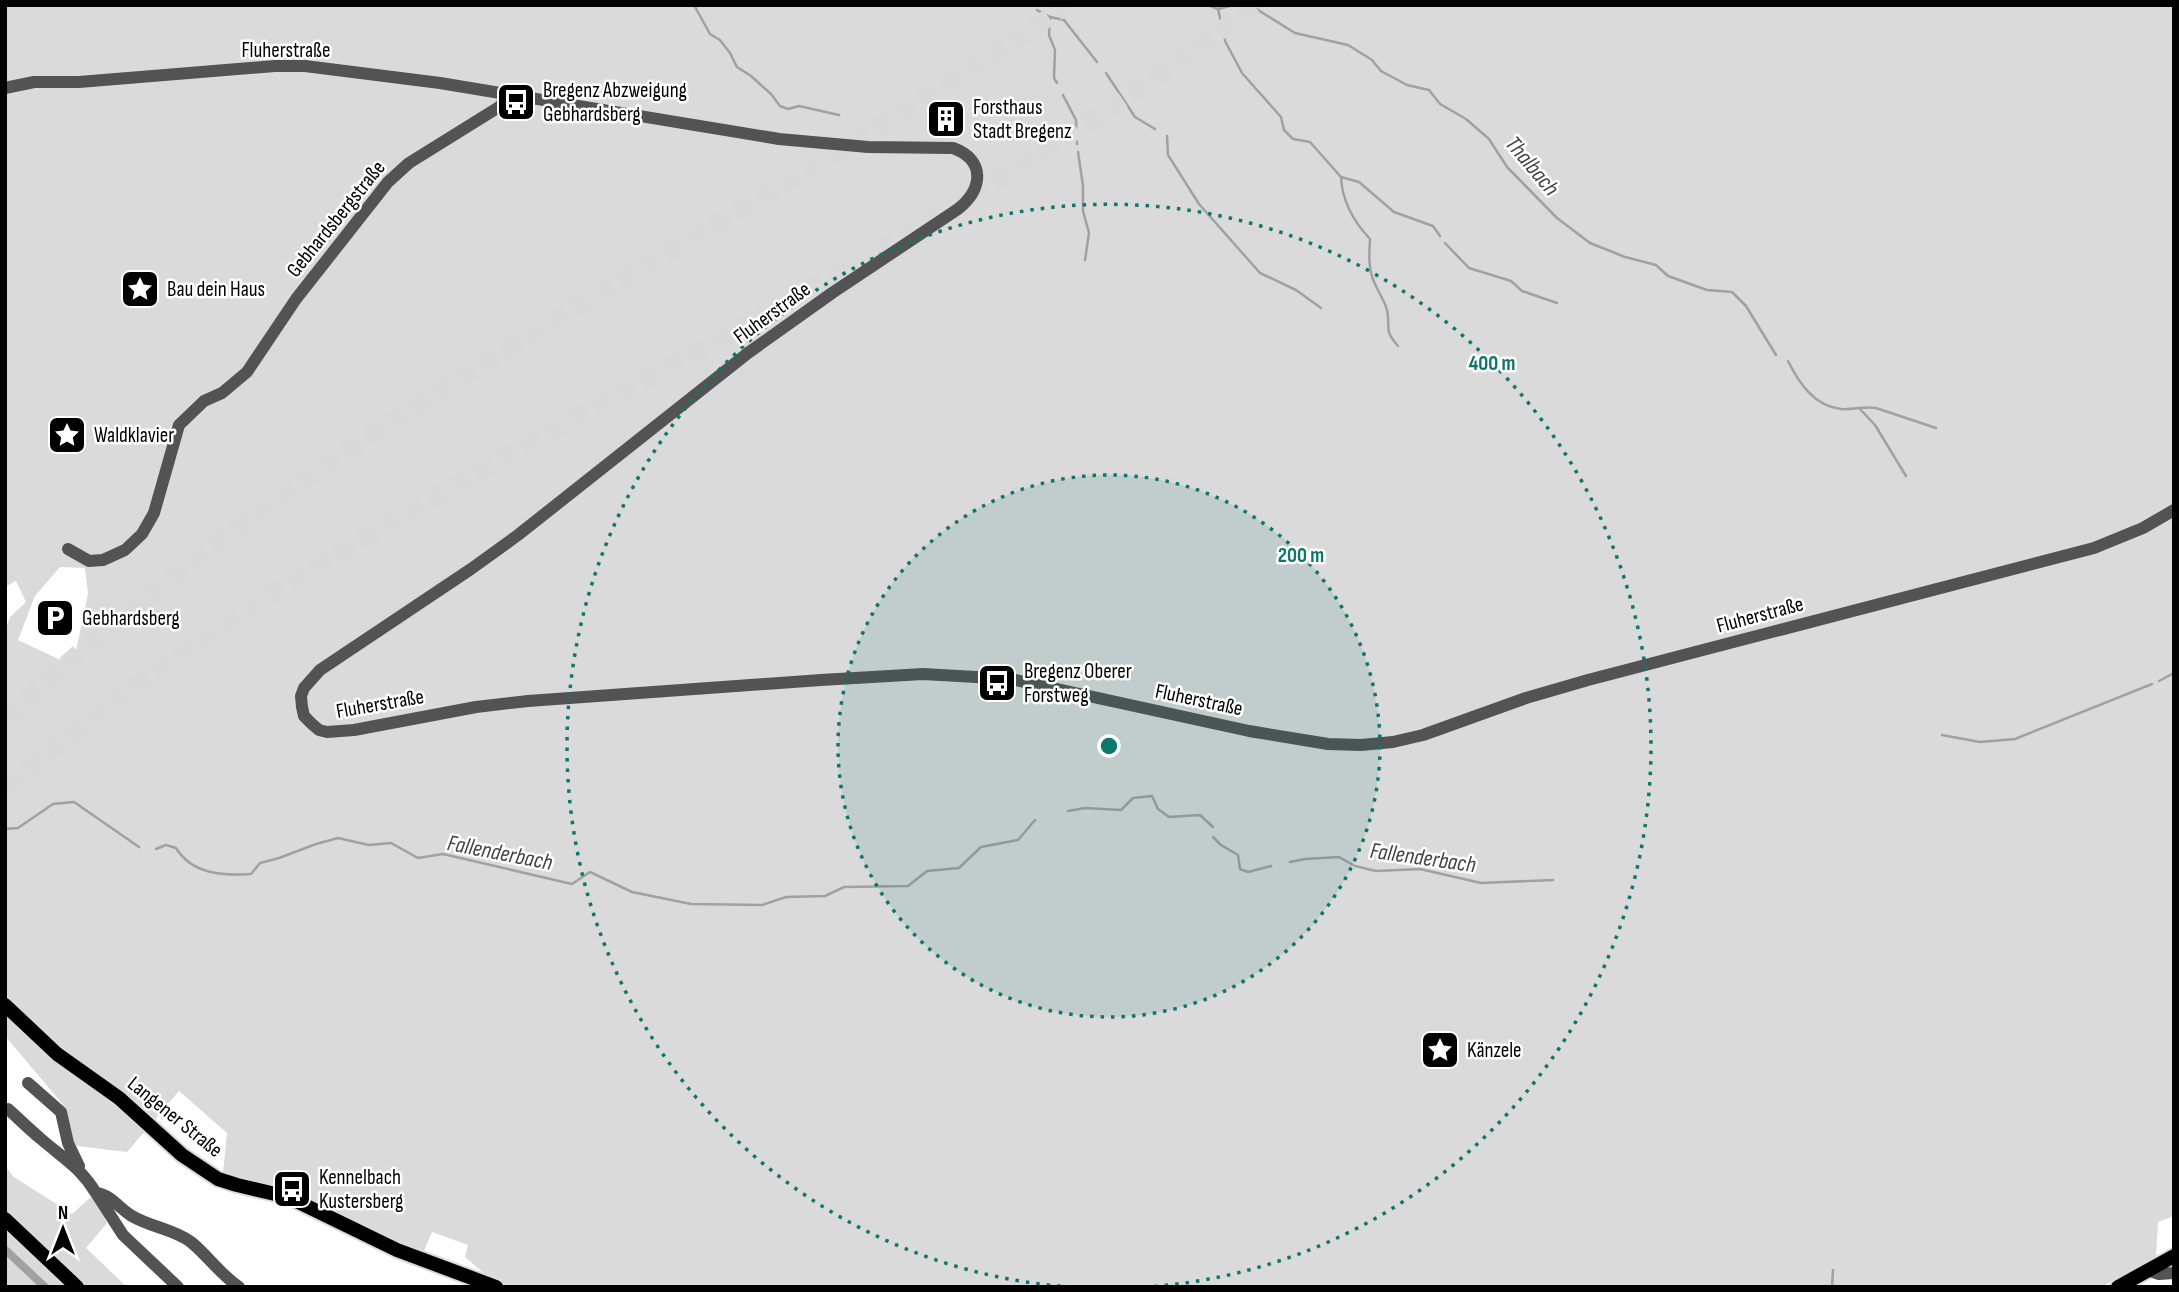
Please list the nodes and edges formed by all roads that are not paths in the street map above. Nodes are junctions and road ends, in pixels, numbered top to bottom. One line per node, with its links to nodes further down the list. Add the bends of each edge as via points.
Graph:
1 (5, 88): 2 (street, Fluherstraße, via 34,82 305,66)
2 (511, 95): 3 (street, Fluherstraße, via 779,139 953,148 973,161 976,184 966,203 951,215 748,353 528,527 320,670 301,696 304,716 319,730 340,732 528,701 923,674 1011,679 1292,738 1378,744 1423,735 1588,680 2094,548); 4 (street, Gebhardsbergstraße, via 388,182 296,299 247,372 178,425 154,513 142,534 125,550 103,560 89,561)
3 (2174, 510)
4 (68, 549)
5 (5, 1005): 17 (main road, Langener Straße, via 57,1054 119,1098 208,1173 288,1197 397,1250)
6 (28, 1083): 8 (street, via 61,1112)
7 (8, 1108): 8 (street)
8 (80, 1171): 9 (street)
9 (96, 1194): 15 (street, via 123,1236); 16 (street, via 141,1221 190,1241)
10 (5, 1219): 14 (main road)
11 (2174, 1256): 12 (main road)
12 (2148, 1270): 13 (street); 18 (main road)
13 (2174, 1273)
14 (77, 1287)
15 (178, 1287)
16 (239, 1287)
17 (496, 1287)
18 (2118, 1287)

